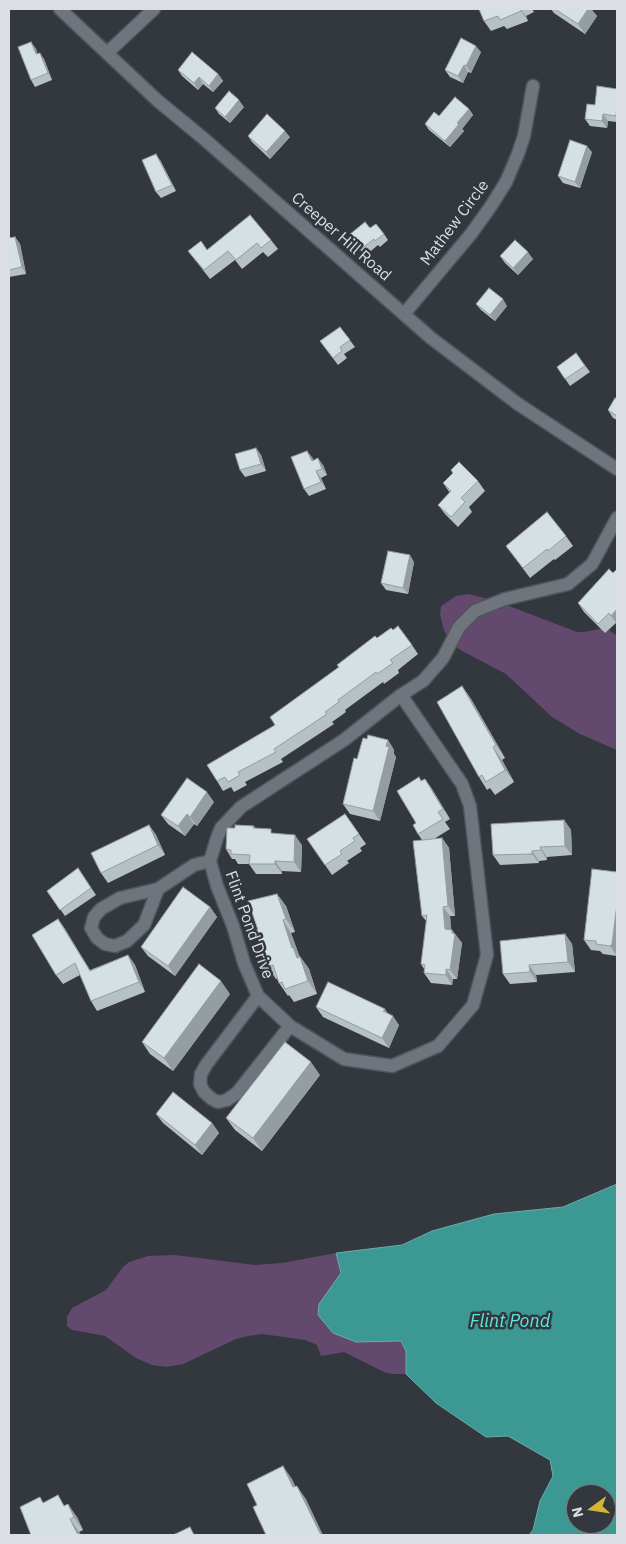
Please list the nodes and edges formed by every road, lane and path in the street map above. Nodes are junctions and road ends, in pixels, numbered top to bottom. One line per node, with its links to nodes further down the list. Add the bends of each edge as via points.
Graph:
1 (60, 9): 3 (street, Creeper Hill Road)
2 (154, 9): 3 (street)
3 (107, 53): 5 (street, Creeper Hill Road)
4 (533, 86): 5 (street, Mathew Circle, via 526,128 506,182 471,234)
5 (404, 314): 6 (street, Creeper Hill Road, via 500,390)
6 (617, 470)
7 (617, 518): 8 (street, Flint Pond Drive, via 592,564 568,584 505,599 475,611 459,627 444,658 423,681)
8 (401, 695): 9 (street, Flint Pond Drive, via 344,740 242,807 221,828); 12 (street, Flint Pond Drive, via 462,784 470,806 487,955 472,1005 438,1046 392,1066 344,1059)
9 (210, 861): 10 (street, via 194,865); 11 (street, Flint Pond Drive, via 216,886)
10 (158, 889): 10 (street, via 120,898 101,909 91,928 96,938 115,946 127,941 144,925)
11 (258, 996): 12 (street, Flint Pond Drive); 12 (street, via 206,1066 200,1084 204,1092 218,1102 237,1093)
12 (290, 1026)

